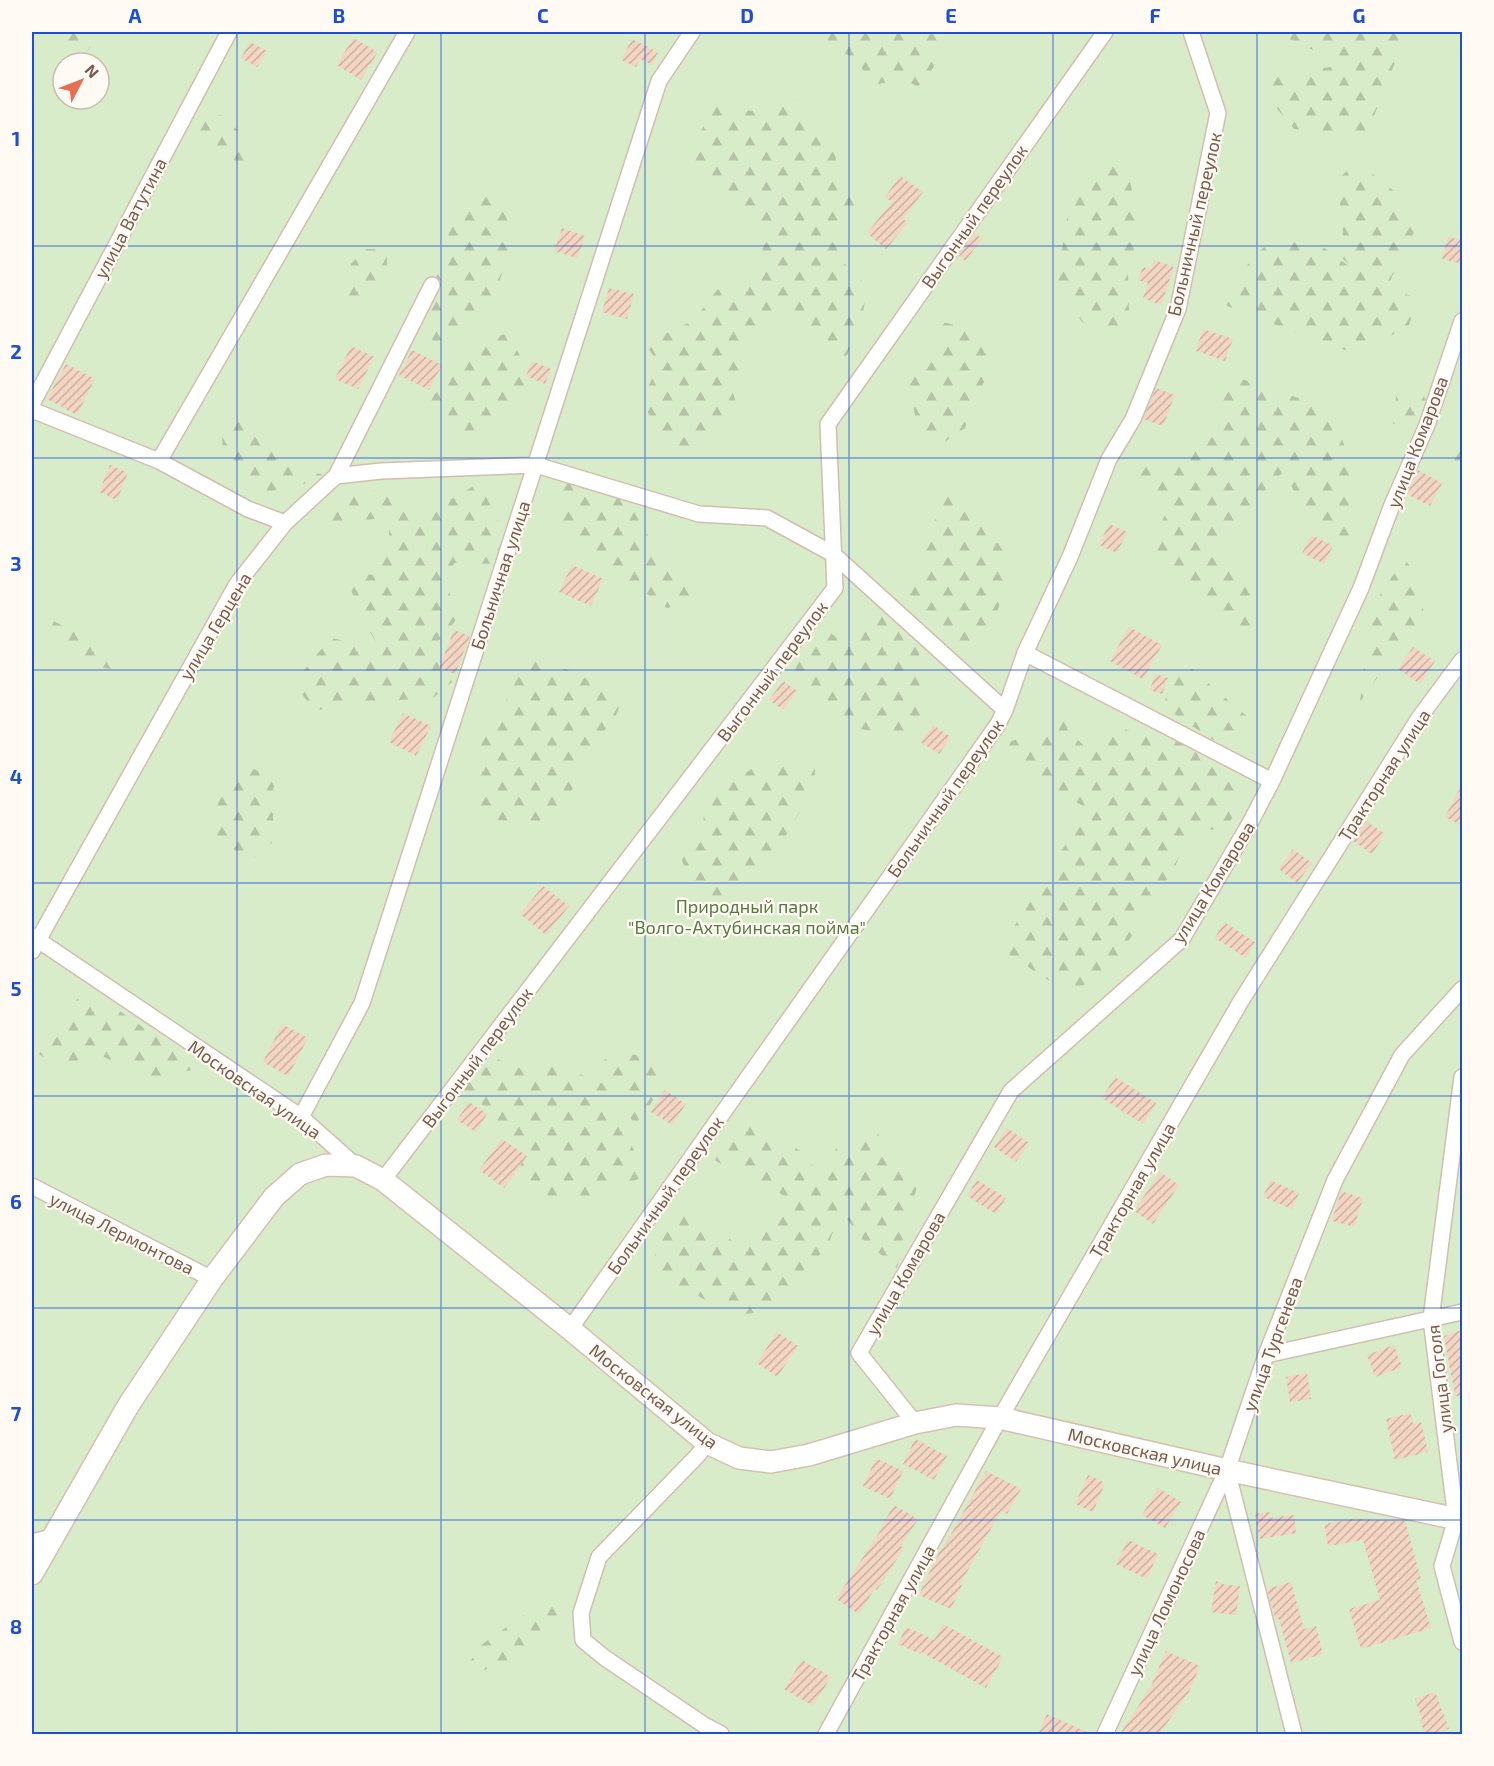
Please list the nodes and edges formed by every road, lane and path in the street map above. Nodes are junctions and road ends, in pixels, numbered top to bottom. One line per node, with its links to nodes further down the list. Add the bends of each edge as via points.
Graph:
1 (229, 32): 8 (street, улица Ватутина)
2 (407, 32): 10 (street)
3 (692, 32): 11 (street, Больничная улица, via 659,81)
4 (1105, 32): 14 (street, Выгонный переулок, via 828,424)
5 (1191, 32): 15 (street, Больничный переулок, via 1218,113 1178,309 1133,419 1109,459 1070,557)
6 (432, 285): 12 (street, улица Герцена)
7 (1462, 321): 18 (street, улица Комарова, via 1427,425 1361,588)
8 (32, 404)
9 (32, 410): 10 (street)
10 (159, 461): 13 (street, via 248,509)
11 (536, 465): 12 (street); 14 (street, via 699,514 767,518); 22 (street, Больничная улица, via 362,1003)
12 (336, 476): 13 (street, улица Герцена)
13 (285, 523): 19 (street, улица Герцена, via 237,584)
14 (833, 554): 17 (street); 24 (street, Выгонный переулок, via 834,588)
15 (1025, 653): 17 (street, Больничный переулок); 18 (street)
16 (1462, 660): 31 (street, Тракторная улица, via 1419,718 1241,1001)
17 (1005, 710): 29 (street, Больничный переулок)
18 (1272, 781): 32 (street, улица Комарова, via 1182,939 1011,1091 859,1353)
19 (33, 942): 22 (street, Московская улица)
20 (1462, 989): 30 (street, улица Тургенева, via 1402,1056 1335,1180)
21 (1462, 1077): 28 (street, улица Гоголя)
22 (301, 1117): 23 (street, Московская улица)
23 (356, 1166): 24 (street, Московская улица); 26 (street, via 326,1165 300,1174 274,1197)
24 (383, 1180): 29 (street, Московская улица)
25 (32, 1186): 26 (street, улица Лермонтова)
26 (212, 1280): 36 (street, via 128,1406)
27 (1462, 1312): 28 (street)
28 (1431, 1320): 30 (street); 35 (street, улица Гоголя)
29 (570, 1329): 33 (street, Московская улица)
30 (1266, 1355): 34 (street, улица Тургенева)
31 (1000, 1418): 32 (street, Московская улица, via 956,1415); 34 (street, Московская улица); 41 (street, Тракторная улица)
32 (915, 1424): 33 (street, Московская улица, via 771,1462 739,1458)
33 (707, 1443): 40 (street, via 599,1557 581,1612 583,1640)
34 (1227, 1470): 35 (street, Московская улица); 42 (street, улица Ломоносова); 43 (street)
35 (1459, 1520): 39 (street, улица Гоголя, via 1442,1566)
36 (52, 1537): 37 (street); 38 (street)
37 (32, 1542)
38 (32, 1574)
39 (1462, 1642)
40 (721, 1734)
41 (826, 1734)
42 (1105, 1734)
43 (1294, 1734)

